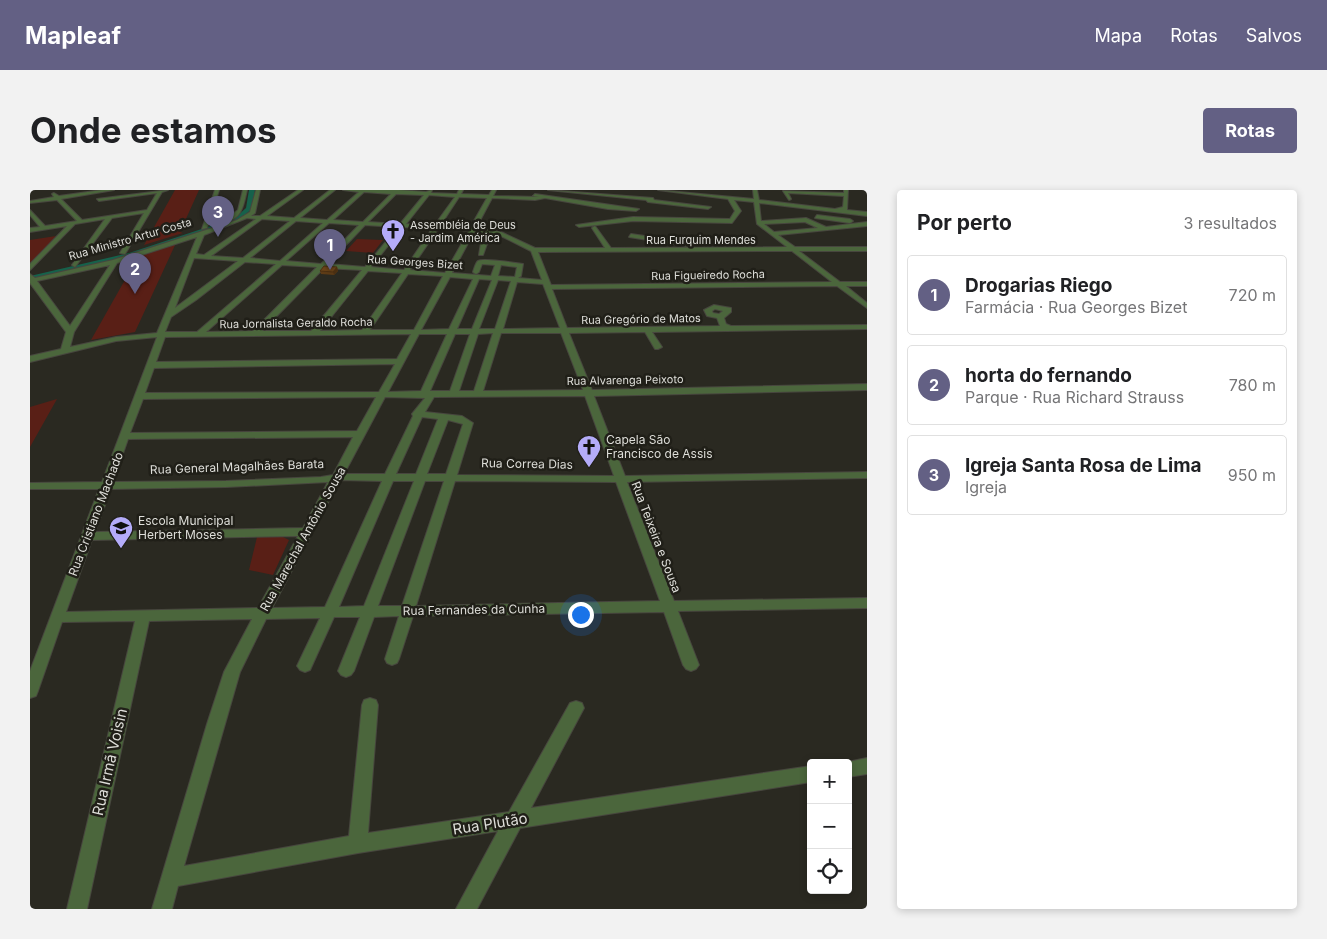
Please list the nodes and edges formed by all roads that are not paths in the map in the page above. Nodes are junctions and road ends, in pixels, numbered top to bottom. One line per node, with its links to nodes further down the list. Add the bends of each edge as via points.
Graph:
1 (50, 190): 35 (street)
2 (98, 190): 24 (street)
3 (112, 190): 24 (street)
4 (168, 190): 19 (street)
5 (217, 190): 91 (street, Rua Cristiano Machado)
6 (245, 190): 91 (street, Rua Ministro Artur Costa, via 239,213)
7 (258, 190): 63 (street, via 254,210)
8 (302, 190): 66 (street)
9 (333, 190): 72 (street)
10 (345, 190): 11 (street)
11 (364, 190): 20 (street); 76 (street)
12 (494, 190): 36 (street, Rua Marechal Antônio Sousa)
13 (550, 190): 27 (street)
14 (598, 190): 32 (street)
15 (660, 190): 22 (street)
16 (719, 190): 33 (street)
17 (749, 190): 39 (street)
18 (755, 190): 47 (street)
19 (161, 191): 40 (street); 54 (street)
20 (396, 191): 25 (street); 80 (street)
21 (512, 191): 26 (street)
22 (676, 191): 29 (street); 32 (street); 33 (street)
23 (802, 191): 31 (street); 37 (street, via 785,192); 43 (street)
24 (88, 192): 35 (street); 40 (street)
25 (429, 192): 28 (street); 84 (street)
26 (533, 192): 27 (street); 41 (street)
27 (572, 192): 38 (street); 44 (street)
28 (460, 193): 36 (street); 86 (street)
29 (690, 193): 34 (street); 38 (street, via 688,200)
30 (846, 193): 31 (street); 53 (street)
31 (822, 194)
32 (664, 196): 38 (street)
33 (731, 196): 34 (street); 39 (street); 70 (street, via 738,211)
34 (718, 197): 50 (street)
35 (58, 198): 45 (street); 75 (street)
36 (490, 198): 41 (street); 90 (street, Rua Marechal Antônio Sousa)
37 (789, 198)
38 (653, 199): 50 (street); 51 (street, via 644,208)
39 (749, 199): 47 (street); 52 (street)
40 (99, 200): 48 (street)
41 (540, 200): 44 (street); 46 (street); 49 (street)
42 (593, 200): 51 (street, via 630,204)
43 (810, 200)
44 (566, 201): 51 (street)
45 (30, 202)
46 (520, 203)
47 (757, 204): 53 (street); 55 (street); 56 (street); 77 (street)
48 (106, 206)
49 (580, 207)
50 (710, 208): 67 (street); 73 (street)
51 (635, 210): 59 (street); 64 (street); 68 (street)
52 (749, 210)
53 (846, 210): 60 (street)
54 (148, 211): 61 (street); 106 (street)
55 (766, 211)
56 (797, 211)
57 (30, 212): 85 (street)
58 (655, 212): 64 (street)
59 (608, 213)
60 (867, 214)
61 (113, 215): 75 (street); 114 (street)
62 (599, 215): 68 (street, via 578,223)
63 (248, 217): 66 (street); 91 (street, Rua Ministro Artur Costa)
64 (667, 217): 67 (street); 69 (street); 83 (street)
65 (817, 217): 81 (street)
66 (264, 218): 72 (street); 109 (street)
67 (698, 218): 73 (street)
68 (633, 219): 69 (street)
69 (642, 219): 82 (street, via 648,225)
70 (734, 219): 71 (street); 73 (street)
71 (741, 219)
72 (296, 220): 76 (street); 110 (street)
73 (714, 220)
74 (748, 220): 77 (street)
75 (81, 222): 79 (street)
76 (328, 222): 80 (street); 111 (street)
77 (758, 222): 78 (street); 94 (street)
78 (774, 222): 88 (street, via 809,221); 92 (street)
79 (73, 223): 85 (street); 116 (street)
80 (364, 224): 84 (street); 115 (street)
81 (867, 224): 88 (street)
82 (611, 225)
83 (676, 225)
84 (400, 226): 86 (street); 117 (street)
85 (44, 228): 89 (street)
86 (436, 228): 90 (street); 118 (street)
87 (596, 228): 104 (street)
88 (826, 229): 92 (street)
89 (30, 230)
90 (472, 230): 93 (street); 120 (street, Rua Marechal Antônio Sousa)
91 (202, 231): 106 (street, Rua Ministro Artur Costa); 108 (street, Rua Cristiano Machado); 113 (street, Rua Ministro Artur Costa)
92 (789, 232): 94 (street)
93 (491, 234): 99 (street); 103 (street, via 502,234); 107 (street)
94 (773, 234): 101 (street)
95 (762, 235): 100 (street)
96 (631, 236): 98 (street)
97 (681, 236): 98 (street, via 656,234)
98 (669, 241): 105 (street, via 690,245)
99 (498, 243)
100 (774, 249): 101 (street, Rua Furquim Mendes); 105 (street, Rua Furquim Mendes)
101 (794, 249): 102 (street, Rua Furquim Mendes); 125 (street)
102 (867, 249)
103 (534, 250): 104 (street, Rua Furquim Mendes); 124 (street, Rua Teixeira e Sousa)
104 (609, 250): 105 (street, Rua Furquim Mendes)
105 (693, 250)
106 (123, 253): 114 (street, Rua Ministro Artur Costa)
107 (481, 254)
108 (192, 256): 109 (street, Rua Georges Bizet); 127 (street, Rua Cristiano Machado)
109 (204, 257): 110 (street, Rua Georges Bizet)
110 (243, 260): 111 (street, Rua Georges Bizet); 128 (street)
111 (283, 263): 115 (street, Rua Georges Bizet); 144 (street)
112 (499, 263): 119 (street, via 480,262); 121 (street); 122 (street, via 521,265)
113 (113, 264): 123 (street, Rua Ministro Artur Costa); 135 (street)
114 (75, 266): 123 (street, Rua Ministro Artur Costa)
115 (323, 266): 117 (street, Rua Georges Bizet); 145 (street)
116 (30, 268)
117 (365, 269): 118 (street, Rua Georges Bizet); 142 (street)
118 (406, 272): 120 (street, Rua Georges Bizet); 137 (street)
119 (476, 274): 120 (street, Rua Georges Bizet); 121 (street, Rua Georges Bizet); 138 (street)
120 (448, 275): 143 (street, Rua Marechal Antônio Sousa)
121 (495, 278): 122 (street, Rua Georges Bizet); 139 (street)
122 (517, 278): 124 (street, Rua Georges Bizet); 140 (street)
123 (31, 279): 135 (street)
124 (547, 284): 125 (street, Rua Figueiredo Rocha); 136 (street, Rua Teixeira e Sousa)
125 (839, 284): 126 (street, Rua Figueiredo Rocha); 129 (street)
126 (867, 284)
127 (177, 294): 128 (street); 130 (street, Rua Cristiano Machado)
128 (199, 294): 130 (street)
129 (867, 306)
130 (169, 315): 141 (street, Rua Cristiano Machado)
131 (720, 317): 133 (street, via 723,325)
132 (867, 327): 133 (street, Rua Gregório de Matos)
133 (730, 329): 134 (street, Rua Gregório de Matos)
134 (648, 331): 136 (street, Rua Gregório de Matos); 146 (street)
135 (70, 332): 147 (street)
136 (564, 332): 140 (street, Rua Gregório de Matos); 153 (street, Rua Teixeira e Sousa)
137 (364, 333): 142 (street, Rua Jornalista Geraldo Rocha); 143 (street, Rua Jornalista Geraldo Rocha)
138 (452, 333): 139 (street, Rua Gregório de Matos); 143 (street, Rua Gregório de Matos); 154 (street)
139 (474, 333): 140 (street, Rua Gregório de Matos); 155 (street)
140 (497, 333): 152 (street)
141 (162, 334): 144 (street, Rua Jornalista Geraldo Rocha); 147 (street, Rua Jornalista Geraldo Rocha, via 116,339); 150 (street, Rua Cristiano Machado)
142 (313, 334): 145 (street, Rua Jornalista Geraldo Rocha)
143 (416, 334): 149 (street, Rua Marechal Antônio Sousa)
144 (198, 335): 145 (street, Rua Jornalista Geraldo Rocha)
145 (254, 335)
146 (658, 347)
147 (65, 351): 148 (street, Rua Jornalista Geraldo Rocha)
148 (30, 359)
149 (401, 361): 150 (street); 156 (street, Rua Marechal Antônio Sousa)
150 (152, 365): 157 (street, Rua Cristiano Machado)
151 (867, 387): 153 (street, Rua Alvarenga Peixoto)
152 (478, 393): 153 (street, Rua Alvarenga Peixoto); 155 (street, Rua Alvarenga Peixoto)
153 (588, 393): 167 (street, Rua Teixeira e Sousa)
154 (427, 394): 155 (street, Rua Alvarenga Peixoto); 156 (street, Rua Alvarenga Peixoto); 158 (street)
155 (454, 394)
156 (382, 395): 157 (street, Rua Alvarenga Peixoto); 160 (street, Rua Marechal Antônio Sousa)
157 (141, 396): 161 (street, Rua Cristiano Machado)
158 (417, 414): 159 (street); 166 (street)
159 (444, 417): 164 (street, via 468,423); 165 (street)
160 (360, 434): 161 (street); 163 (street, Rua Marechal Antônio Sousa)
161 (126, 436): 168 (street, Rua Cristiano Machado)
162 (867, 475): 167 (street, Rua Correa Dias)
163 (337, 477): 166 (street, Rua Correa Dias); 168 (street, Rua General Magalhães Barata, via 321,480); 170 (street, Rua Marechal Antônio Sousa)
164 (452, 477): 165 (street, Rua Correa Dias); 167 (street, Rua Correa Dias); 176 (street)
165 (421, 478): 166 (street, Rua Correa Dias); 175 (street)
166 (388, 479): 174 (street)
167 (620, 479): 173 (street, Rua Teixeira e Sousa)
168 (110, 480): 169 (street, Rua General Magalhães Barata); 171 (street, Rua Cristiano Machado)
169 (30, 486)
170 (307, 532): 171 (street); 177 (street, Rua Marechal Antônio Sousa)
171 (89, 536): 179 (street, Rua Cristiano Machado)
172 (867, 603): 173 (street, Rua Fernandes da Cunha)
173 (668, 605): 176 (street, Rua Fernandes da Cunha); 181 (street, Rua Teixeira e Sousa)
174 (331, 611): 175 (street, Rua Fernandes da Cunha); 177 (street, Rua Fernandes da Cunha); 182 (street)
175 (370, 611): 176 (street, Rua Fernandes da Cunha); 183 (street)
176 (408, 612): 180 (street)
177 (262, 613): 178 (street, Rua Fernandes da Cunha); 192 (street, Rua Marechal Antônio Sousa, via 232,672)
178 (143, 616): 179 (street, Rua Fernandes da Cunha); 193 (street, Rua Irmã Voisin)
179 (58, 617): 184 (street, Rua Cristiano Machado)
180 (392, 659)
181 (691, 665)
182 (305, 666)
183 (346, 671)
184 (30, 691)
185 (370, 706): 191 (street)
186 (576, 708): 190 (street)
187 (867, 766): 188 (street)
188 (852, 768)
189 (807, 775): 190 (street, Rua Plutão)
190 (514, 820): 191 (street, Rua Plutão); 195 (street)
191 (358, 844): 192 (street, Rua Plutão)
192 (170, 878): 194 (street, Rua Marechal Antônio Sousa)
193 (77, 909)
194 (162, 909)
195 (466, 909)

